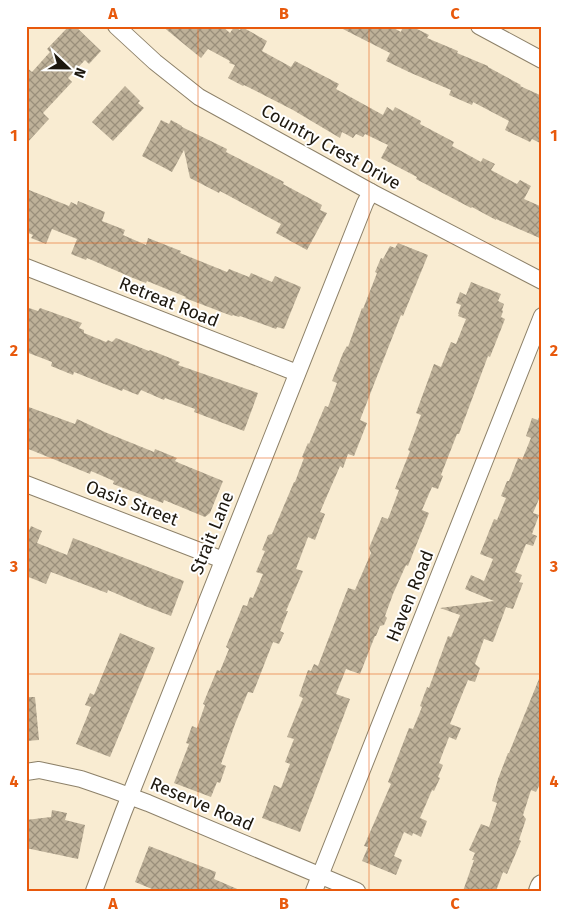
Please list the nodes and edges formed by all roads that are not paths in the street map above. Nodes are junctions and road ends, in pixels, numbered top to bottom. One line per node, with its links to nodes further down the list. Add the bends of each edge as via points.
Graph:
1 (116, 26): 4 (street, Country Crest Drive, via 199,97)
2 (479, 26): 3 (street)
3 (542, 60)
4 (370, 192): 6 (street, Country Crest Drive); 8 (street, Strait Lane)
5 (26, 267): 8 (street, Retreat Road)
6 (542, 281)
7 (542, 316): 13 (street, Haven Road)
8 (297, 373): 10 (street, Strait Lane)
9 (26, 484): 10 (street, Oasis Street)
10 (223, 560): 12 (street, Strait Lane)
11 (26, 772): 12 (street, Reserve Road, via 39,770 81,779)
12 (130, 796): 13 (street, Reserve Road); 15 (street, Strait Lane)
13 (317, 883): 16 (street, Reserve Road)
14 (542, 886): 17 (street)
15 (94, 891)
16 (357, 891)
17 (540, 891)

